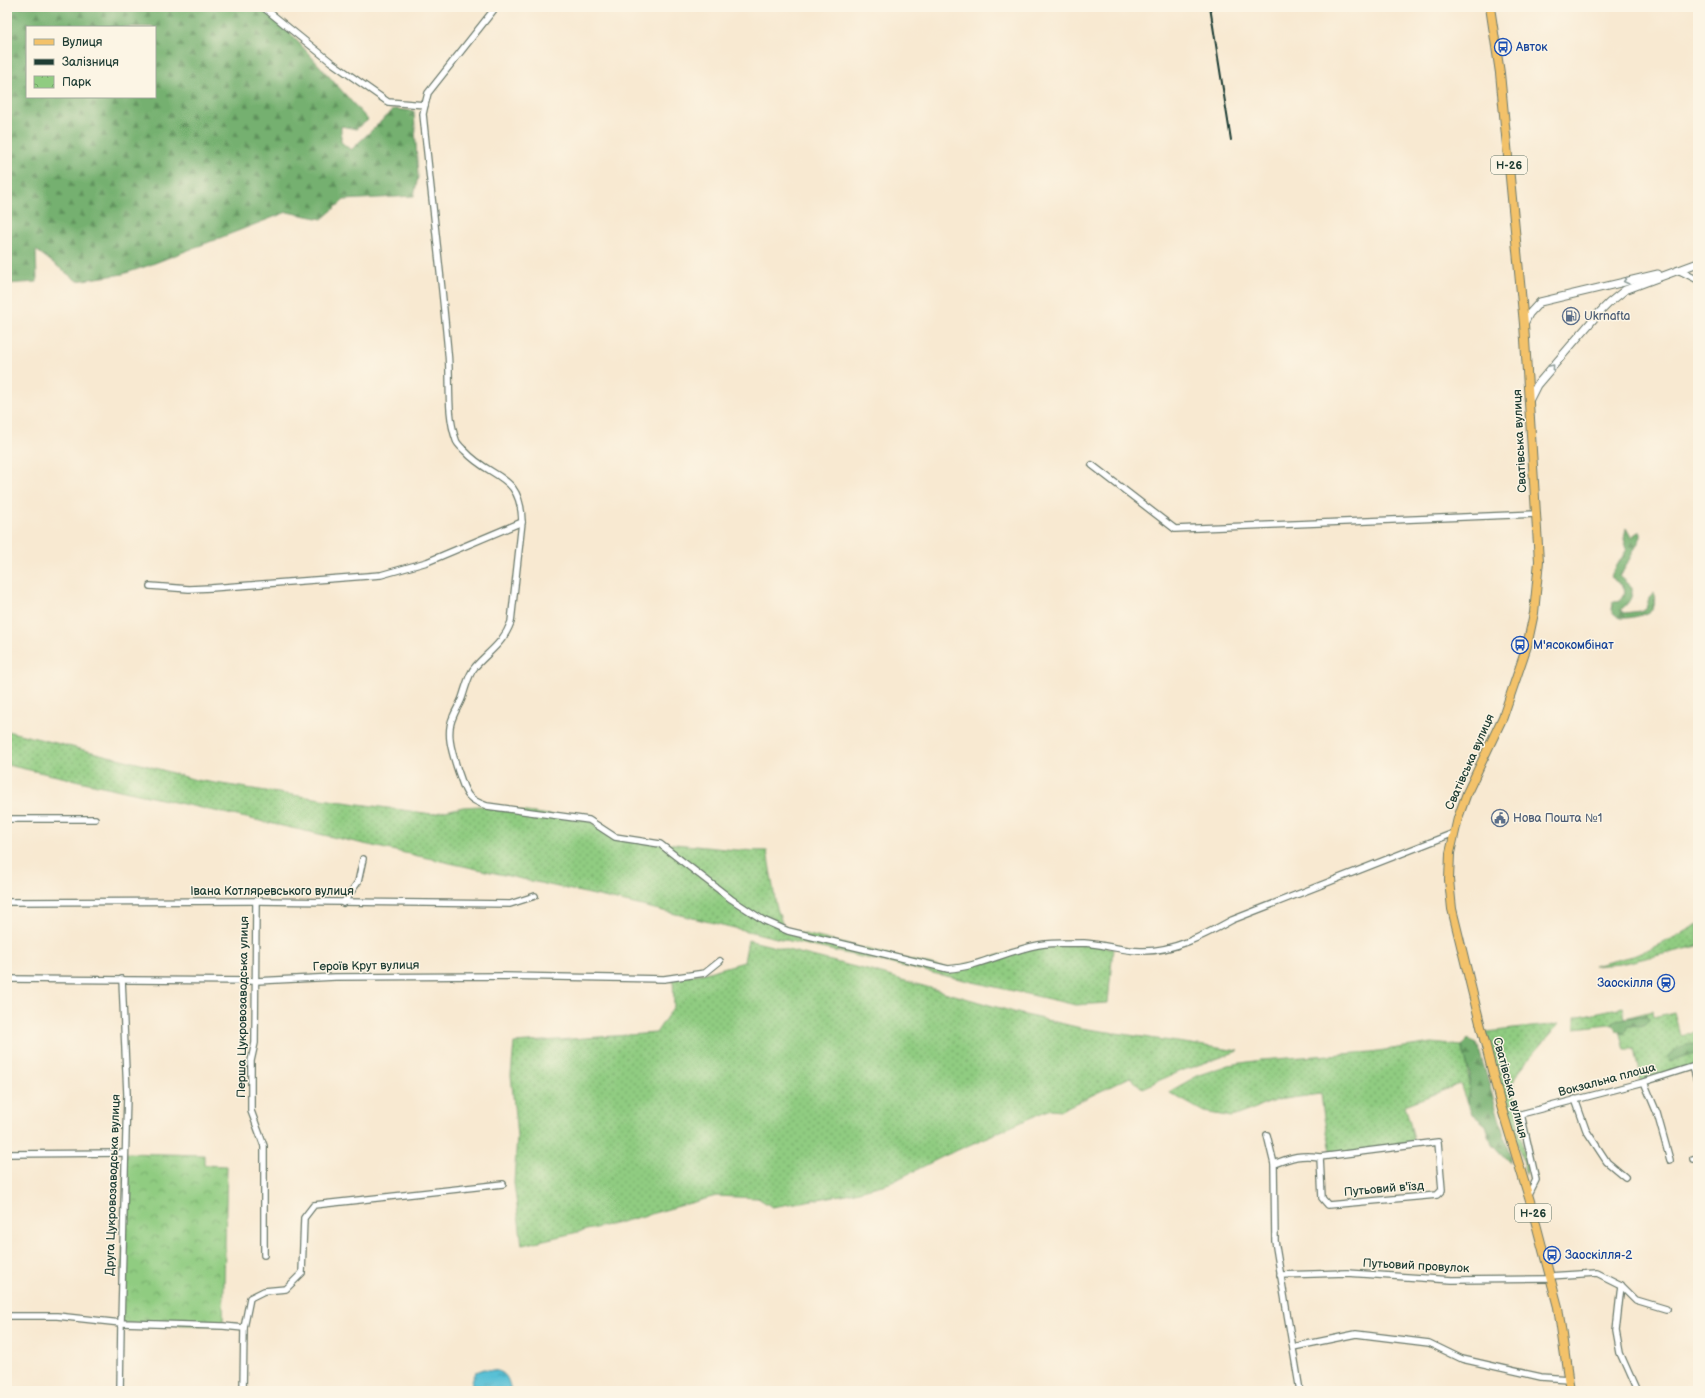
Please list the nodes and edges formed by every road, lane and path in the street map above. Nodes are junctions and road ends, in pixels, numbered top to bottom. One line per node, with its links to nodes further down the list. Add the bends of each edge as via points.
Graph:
1 (263, 7): 4 (street, via 331,62 388,102)
2 (496, 7): 4 (street, via 428,93)
3 (1490, 7): 8 (main road, Н-26, via 1500,74)
4 (425, 105): 12 (street, via 423,114 448,354 451,419 456,441 471,458 507,480 517,493 522,509)
5 (1698, 264): 6 (street)
6 (1678, 270): 7 (street); 8 (street, one-way to 8, via 1540,302); 9 (street, one-way to 6, via 1537,385 1609,303 1625,290)
7 (1698, 280)
8 (1524, 324): 9 (main road, Сватівська вулиця / Н-26)
9 (1530, 399): 11 (main road, Сватівська вулиця / Н-26)
10 (1092, 465): 11 (street, via 1175,529)
11 (1536, 514): 16 (main road, Сватівська вулиця / Н-26, via 1539,561 1528,646 1504,717 1467,793)
12 (522, 522): 13 (street, via 427,562 381,575 211,588); 16 (street, via 511,622 507,634 473,668 452,719 449,737 466,795 486,806 589,820 615,837 660,844 762,920 788,930 948,969 962,968 1045,944 1084,943 1141,951 1156,950 1175,946 1232,920)
13 (150, 586)
14 (7, 819): 15 (street)
15 (95, 819)
16 (1454, 833): 38 (main road, Сватівська вулиця / Н-26, via 1449,880 1452,909 1502,1106)
17 (363, 859): 21 (street, via 358,882)
18 (535, 896): 21 (street, Івана Котляревського вулиця, via 510,904)
19 (256, 901): 20 (street, Івана Котляревського вулиця); 21 (street, Івана Котляревського вулиця); 25 (street, Перша Цукровозаводська улиця)
20 (7, 902)
21 (344, 903)
22 (720, 961): 25 (street, Героїв Крут вулиця, via 705,973 664,979 495,976 335,977)
23 (7, 979): 24 (street, Героїв Крут вулиця)
24 (122, 979): 25 (street, Героїв Крут вулиця); 31 (street, Друга Цукровозаводська вулиця, via 127,1094)
25 (256, 981): 39 (street, Перша Цукровозаводська улиця, via 251,1110 264,1146)
26 (1695, 1066): 27 (street, Вокзальна площа); 28 (street)
27 (1644, 1082): 29 (street, Вокзальна площа); 34 (street, via 1657,1113)
28 (1698, 1084)
29 (1575, 1099): 36 (street, via 1586,1130 1607,1162); 38 (street, Вокзальна площа, via 1521,1114 1536,1180)
30 (1267, 1135): 35 (street)
31 (125, 1153): 32 (street); 45 (street, Друга Цукровозаводська вулиця)
32 (7, 1154)
33 (1320, 1157): 33 (street, Путьовий в'їзд, via 1438,1142 1442,1190 1437,1195 1328,1204 1322,1198); 35 (street, via 1295,1156)
34 (1670, 1160)
35 (1274, 1164): 40 (street, via 1275,1241)
36 (1625, 1177)
37 (503, 1184): 46 (street, via 314,1205 304,1218 302,1273 286,1289 264,1291 250,1298)
38 (1528, 1196): 41 (main road, Сватівська вулиця / Н-26)
39 (264, 1255)
40 (1280, 1276): 41 (street, Путьовий провулок, via 1347,1273 1452,1280); 47 (street)
41 (1550, 1278): 42 (street, Путьовий провулок, via 1581,1272 1597,1273); 48 (main road, Сватівська вулиця / Н-26, via 1558,1307)
42 (1621, 1285): 43 (street, Путьовий провулок, via 1636,1300); 49 (street, via 1616,1331 1620,1353)
43 (1666, 1309)
44 (7, 1316): 45 (street, via 57,1316)
45 (121, 1323): 46 (street); 50 (street, Друга Цукровозаводська вулиця)
46 (244, 1328): 51 (street)
47 (1293, 1347): 48 (street, via 1356,1334 1429,1343 1462,1359 1541,1377); 52 (street)
48 (1568, 1379): 53 (main road, Сватівська вулиця / Н-26)
49 (1636, 1389)
50 (120, 1391)
51 (243, 1391)
52 (1300, 1391)
53 (1570, 1391)

